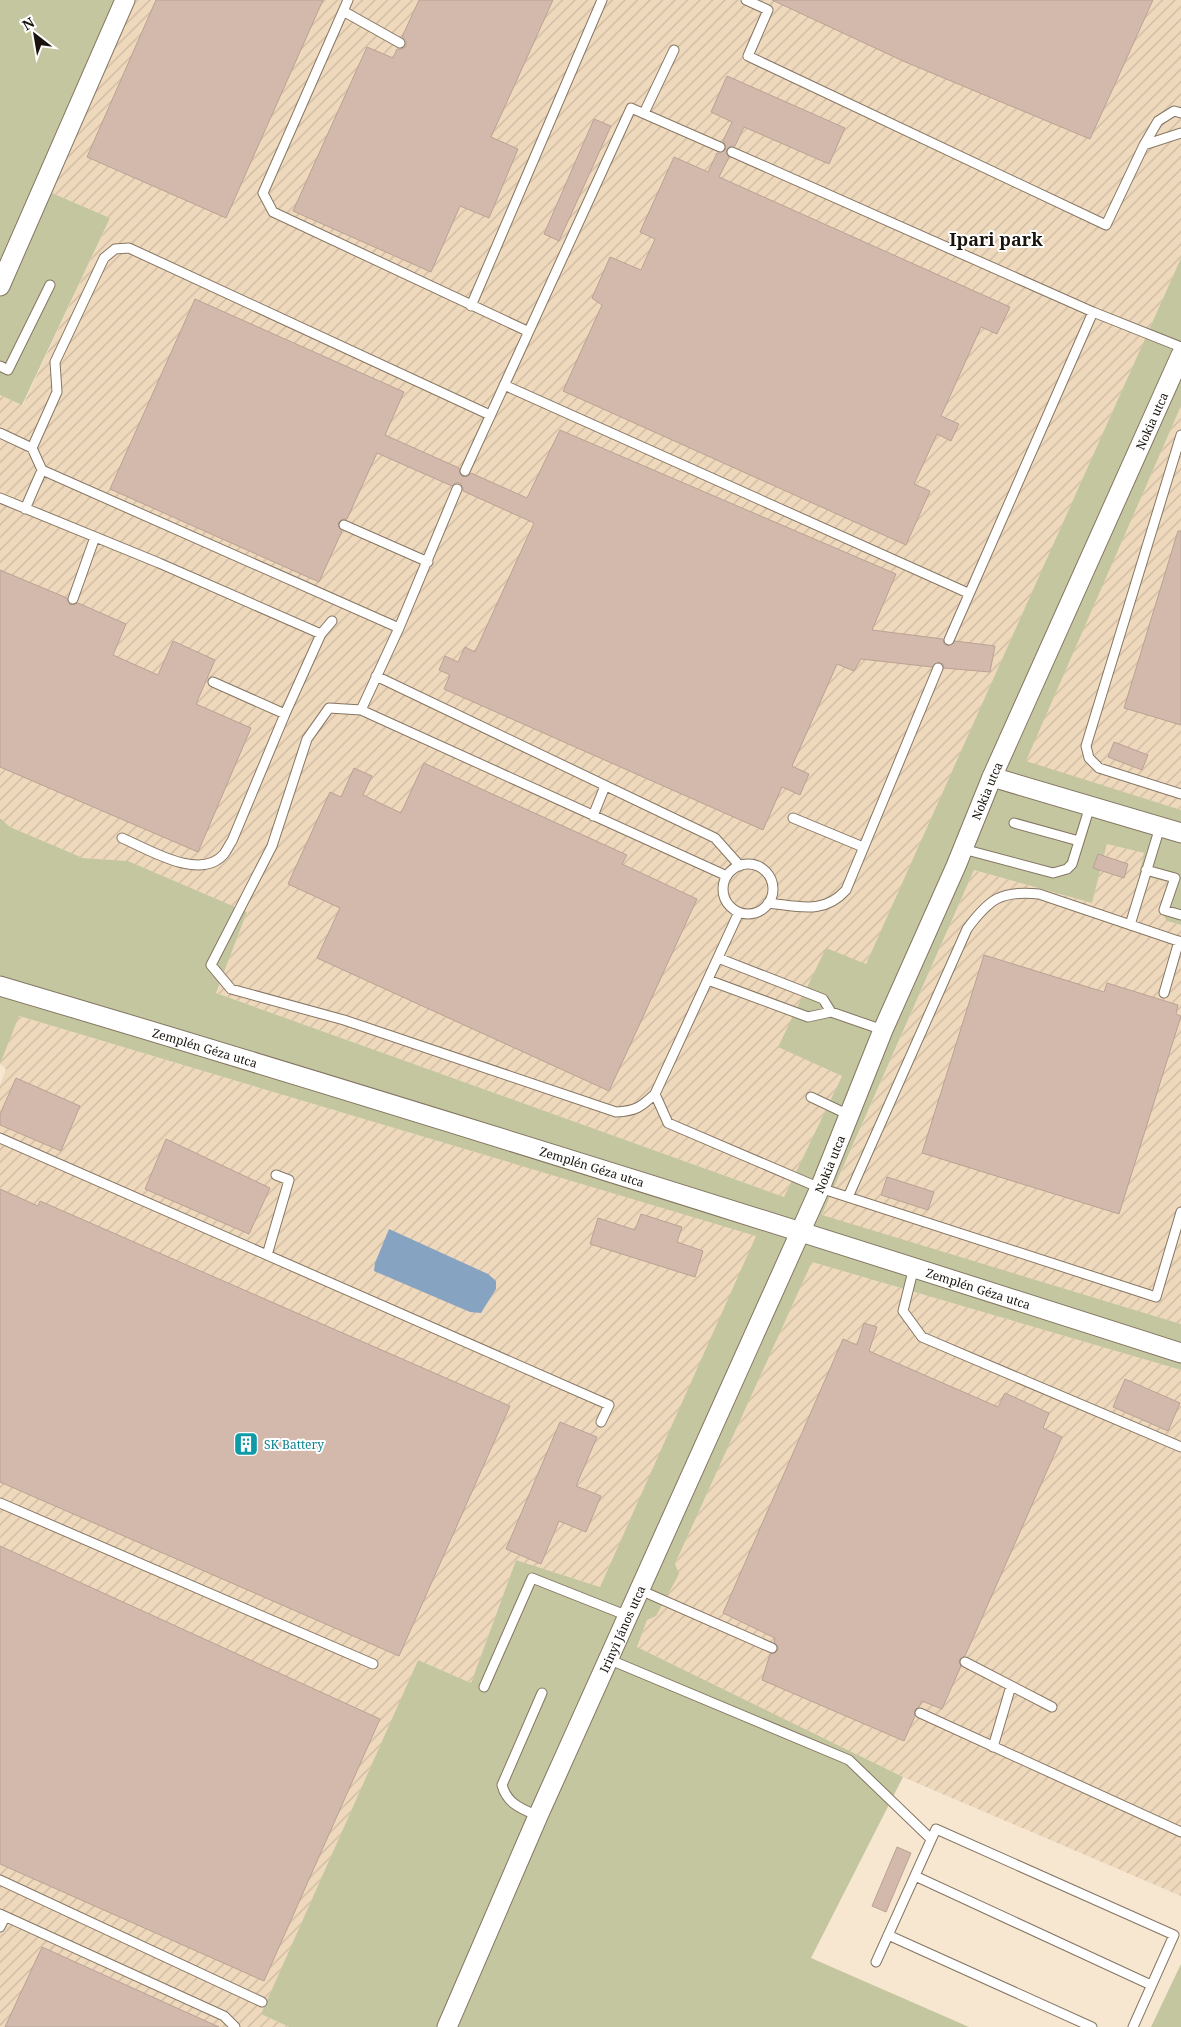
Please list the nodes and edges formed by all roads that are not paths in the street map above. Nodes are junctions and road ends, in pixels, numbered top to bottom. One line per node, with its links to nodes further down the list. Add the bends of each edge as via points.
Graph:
1 (125, 0): 15 (street)
2 (348, 0): 5 (lane)
3 (602, 0): 16 (lane)
4 (746, 0): 11 (lane, via 768,10 748,56 1106,225)
5 (343, 11): 6 (lane); 16 (lane, via 263,193 273,212)
6 (400, 42)
7 (674, 50): 8 (lane)
8 (644, 113): 12 (lane); 18 (lane, via 631,108)
9 (1181, 113): 11 (lane, via 1174,111 1158,121)
10 (1181, 133): 11 (lane)
11 (1144, 146)
12 (720, 147)
13 (732, 152): 17 (lane)
14 (50, 285): 21 (lane, via 8,370)
15 (0, 286)
16 (471, 306): 18 (lane)
17 (1093, 312): 19 (lane); 35 (lane)
18 (527, 331): 22 (lane)
19 (1181, 347)
20 (1181, 355): 46 (street, Nokia utca)
21 (0, 366)
22 (504, 384): 23 (lane); 35 (lane)
23 (490, 415): 26 (lane, via 129,248 115,249 104,258 55,362 57,392); 28 (lane)
24 (0, 433): 26 (lane)
25 (1181, 435): 48 (lane, via 1086,746 1089,758 1099,768)
26 (32, 448): 27 (lane)
27 (42, 470): 31 (lane); 38 (lane)
28 (465, 471)
29 (457, 489): 34 (lane)
30 (0, 498): 31 (lane)
31 (25, 509): 33 (lane)
32 (344, 525): 34 (lane)
33 (95, 538): 36 (lane); 39 (lane)
34 (428, 562): 38 (lane)
35 (968, 594): 40 (lane)
36 (73, 599)
37 (332, 621): 39 (lane)
38 (399, 628): 42 (lane)
39 (321, 634): 45 (lane)
40 (949, 640)
41 (938, 668): 57 (lane)
42 (376, 676): 44 (lane); 47 (lane)
43 (213, 682): 45 (lane)
44 (361, 710): 50 (lane); 74 (lane, via 329,708 307,739 272,846 211,965 231,989 344,1020 616,1112 634,1110)
45 (285, 714): 55 (lane, via 223,855 200,866 185,865)
46 (992, 777): 49 (street); 58 (street, Nokia utca)
47 (605, 786): 50 (lane); 59 (lane, via 715,838)
48 (1181, 794)
49 (1090, 806): 53 (street); 56 (lane)
50 (593, 816): 61 (lane)
51 (793, 818): 57 (lane)
52 (1014, 823): 56 (lane)
53 (1160, 827): 54 (street); 60 (lane)
54 (1181, 833)
55 (122, 838)
56 (1079, 841): 58 (lane, via 1072,864 1053,873)
57 (863, 848): 63 (lane, via 846,890 833,901 818,907)
58 (963, 848): 73 (street, Nokia utca)
59 (740, 866): 61 (lane); 63 (lane, via 755,865 768,874 773,889)
60 (1146, 870): 62 (lane); 66 (lane)
61 (727, 876): 64 (lane, via 723,893 732,908)
62 (1178, 879): 65 (lane, via 1164,910)
63 (768, 903): 64 (lane, via 756,912)
64 (739, 912): 68 (lane)
65 (1181, 915)
66 (1130, 925): 67 (lane); 80 (lane, via 1039,894 1019,892 999,897 982,908 967,929)
67 (1180, 942): 71 (lane)
68 (718, 958): 69 (lane); 72 (lane, via 822,999)
69 (708, 980): 72 (lane, via 808,1017); 74 (lane)
70 (0, 986): 82 (street, Zemplén Géza utca)
71 (1164, 994)
72 (830, 1012): 73 (lane)
73 (883, 1030): 76 (street, Nokia utca)
74 (655, 1094): 79 (lane, via 668,1123)
75 (811, 1097): 76 (lane)
76 (849, 1115): 79 (street, Nokia utca)
77 (0, 1138): 83 (lane)
78 (276, 1174): 83 (lane, via 289,1180)
79 (820, 1188): 80 (lane); 82 (street, Nokia utca)
80 (848, 1197): 81 (lane, via 1156,1297)
81 (1181, 1212)
82 (801, 1231): 84 (street, Zemplén Géza utca); 89 (street, Irinyi János utca)
83 (267, 1255): 86 (lane, via 609,1405)
84 (914, 1267): 85 (street, Zemplén Géza utca); 87 (lane, via 902,1311 922,1338)
85 (1181, 1353)
86 (601, 1422)
87 (1181, 1447)
88 (0, 1503): 94 (lane)
89 (640, 1590): 90 (street, Irinyi János utca); 91 (lane)
90 (628, 1616): 92 (street, Irinyi János utca); 96 (lane, via 532,1578)
91 (772, 1648)
92 (608, 1659): 101 (street, Irinyi János utca); 103 (lane, via 849,1760)
93 (965, 1662): 95 (lane)
94 (373, 1664)
95 (1011, 1686): 98 (lane); 100 (lane)
96 (484, 1687)
97 (542, 1693): 101 (lane, via 502,1785 507,1798 516,1806)
98 (1052, 1707)
99 (920, 1713): 100 (lane)
100 (993, 1747): 102 (lane)
101 (538, 1816): 113 (street, Irinyi János utca)
102 (1181, 1832)
103 (931, 1839): 104 (lane); 110 (lane, via 936,1828 1174,1935)
104 (915, 1876): 108 (lane); 110 (lane)
105 (0, 1880): 111 (lane)
106 (2, 1916): 107 (lane); 112 (lane, via 224,2016)
107 (0, 1927)
108 (888, 1935): 109 (lane); 114 (lane)
109 (876, 1962)
110 (1152, 1985): 115 (lane)
111 (262, 2002)
112 (235, 2027)
113 (447, 2027)
114 (1092, 2027)
115 (1133, 2027)

